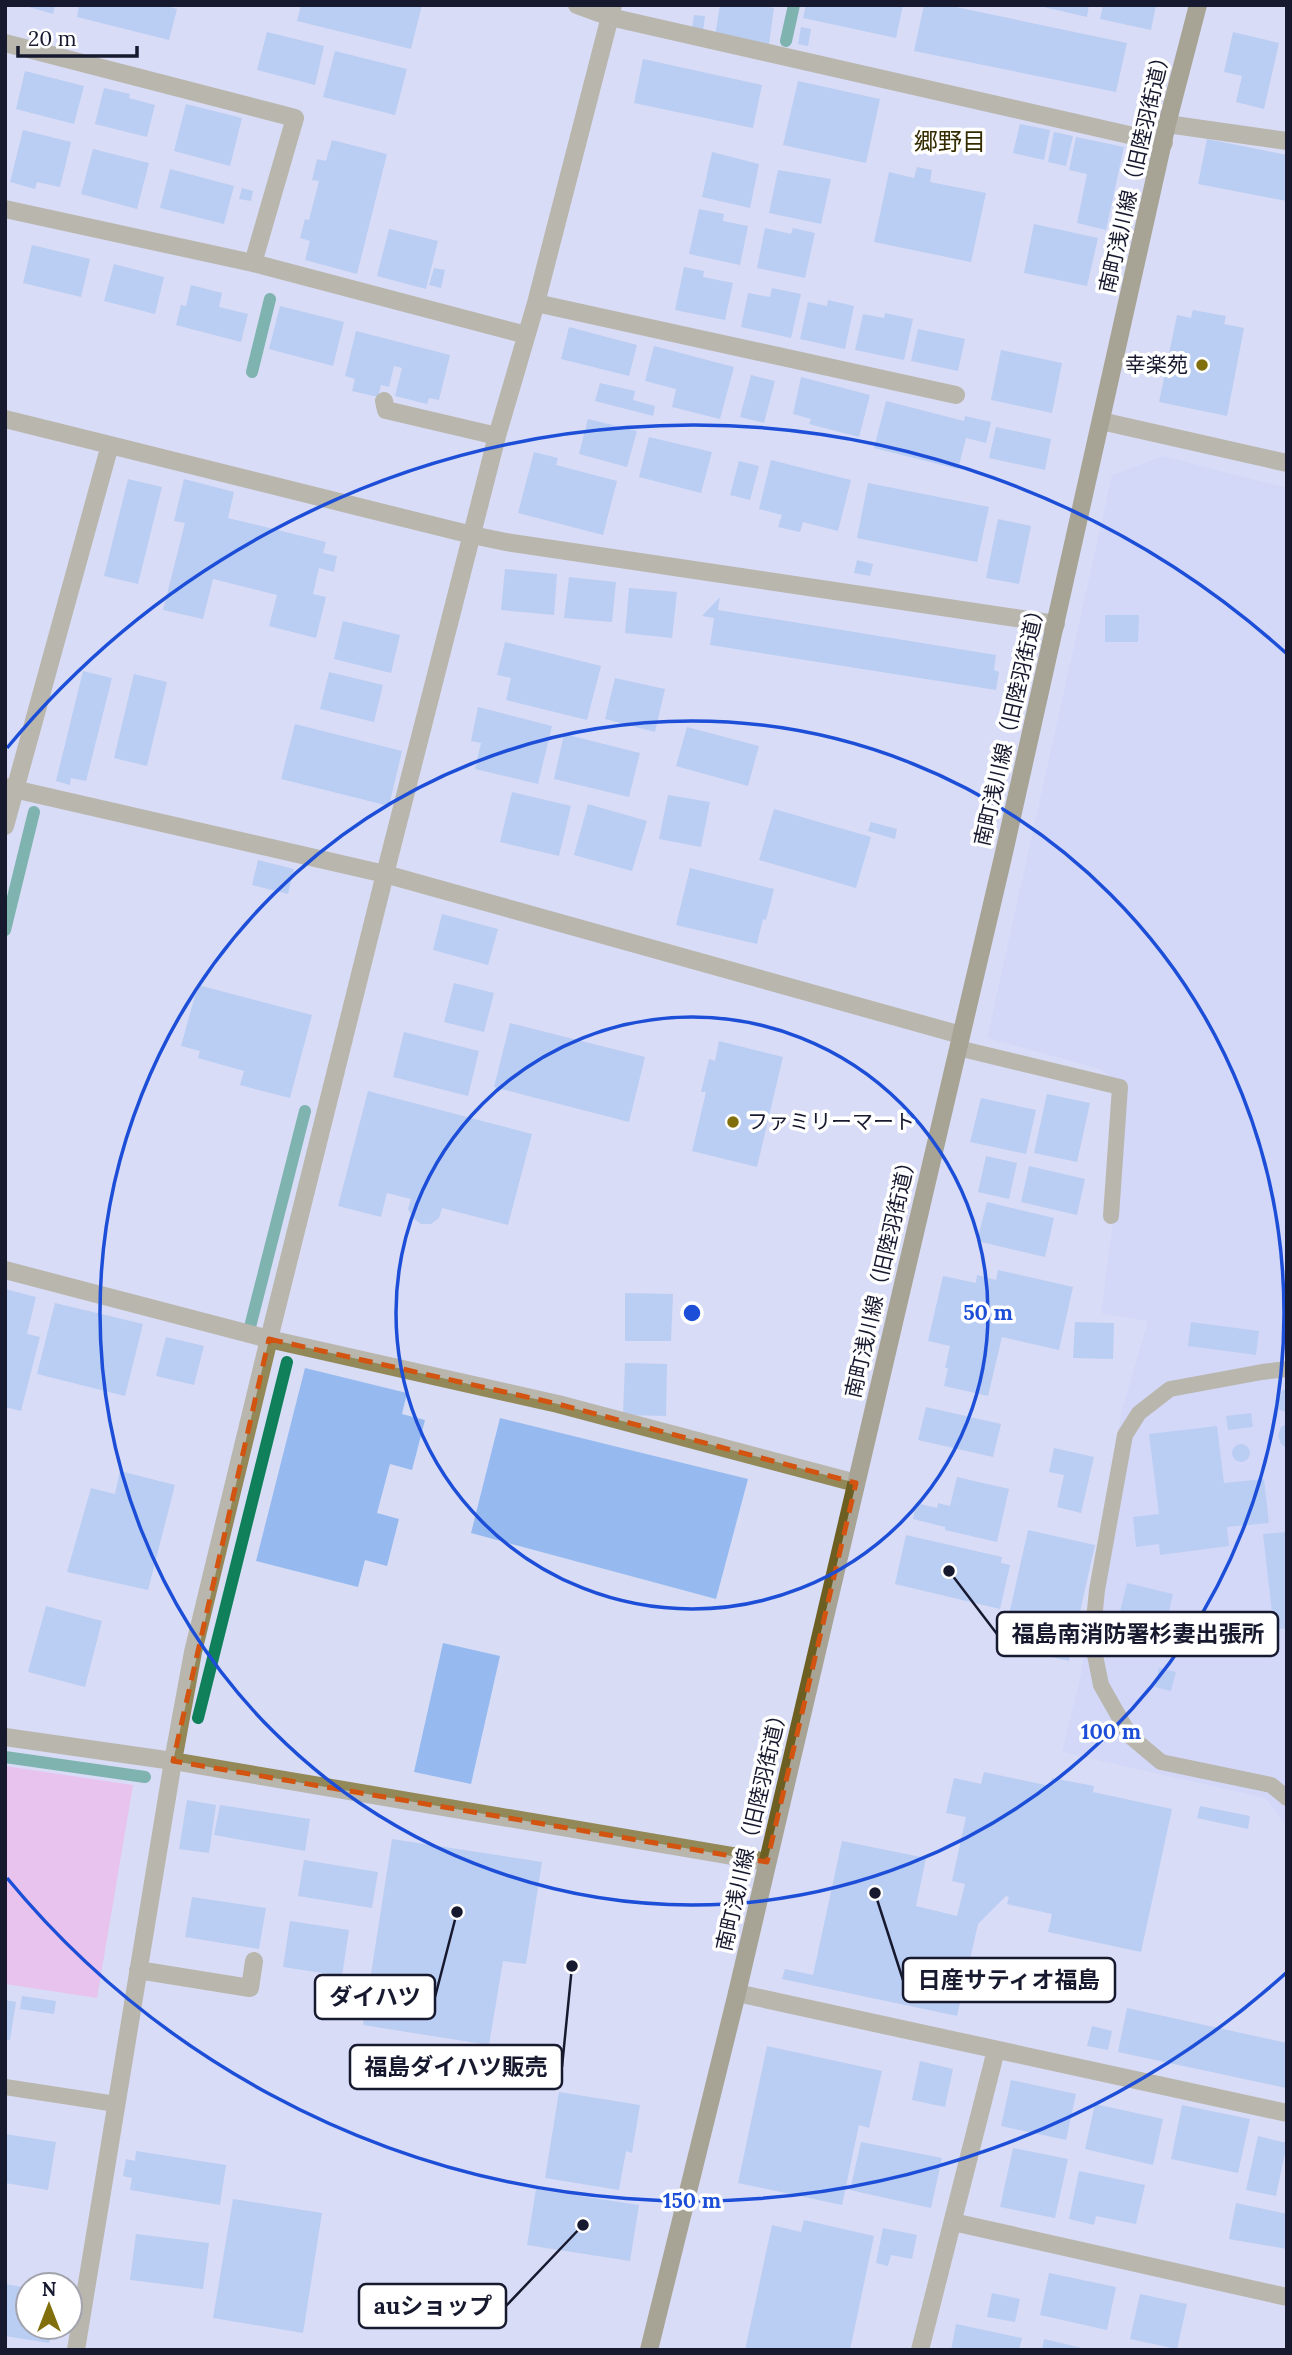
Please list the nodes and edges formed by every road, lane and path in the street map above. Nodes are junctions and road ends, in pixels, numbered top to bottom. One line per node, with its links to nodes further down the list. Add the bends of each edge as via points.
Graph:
1 (577, 5): 3 (street)
2 (1198, 5): 5 (street, 南町浅川線（旧陸羽街道）)
3 (611, 11): 7 (street); 10 (street)
4 (5, 43): 9 (street, via 295,118)
5 (1167, 124): 6 (street); 7 (street, 南町浅川線（旧陸羽街道）)
6 (1287, 141)
7 (1164, 144): 15 (street, 南町浅川線（旧陸羽街道）)
8 (5, 209): 9 (street)
9 (253, 263): 11 (street)
10 (536, 303): 11 (street); 12 (street)
11 (526, 335): 16 (street)
12 (956, 395)
13 (384, 401): 16 (street, via 386,410)
14 (5, 419): 17 (street)
15 (1101, 421): 18 (street); 20 (street, 南町浅川線（旧陸羽街道）)
16 (497, 436): 19 (street)
17 (110, 445): 19 (street); 21 (street)
18 (1287, 463)
19 (472, 535): 20 (street); 23 (street)
20 (1056, 624): 24 (street, 南町浅川線（旧陸羽街道）)
21 (10, 788): 22 (street); 23 (street)
22 (5, 826)
23 (385, 874): 24 (street); 27 (street)
24 (960, 1042): 25 (lane, via 1120,1087); 29 (street, 南町浅川線（旧陸羽街道）)
25 (1111, 1216)
26 (5, 1270): 27 (street)
27 (269, 1339): 29 (street, via 558,1404); 31 (street, via 194,1652)
28 (1287, 1369): 32 (lane, via 1170,1389 1139,1413 1125,1435 1092,1640 1101,1685 1130,1735 1161,1762 1270,1785)
29 (856, 1483): 33 (street, 南町浅川線（旧陸羽街道）)
30 (5, 1737): 31 (street)
31 (173, 1761): 33 (street); 35 (street)
32 (1287, 1798)
33 (767, 1862): 36 (street, 南町浅川線（旧陸羽街道）)
34 (254, 1961): 35 (street, via 250,1988)
35 (138, 1970): 39 (street)
36 (737, 1993): 37 (street); 44 (street, 南町浅川線（旧陸羽街道）)
37 (996, 2050): 40 (street); 41 (street)
38 (5, 2087): 39 (lane)
39 (116, 2104): 43 (street)
40 (1287, 2113)
41 (953, 2222): 42 (street); 45 (street)
42 (1287, 2297)
43 (76, 2350)
44 (649, 2350)
45 (920, 2350)

